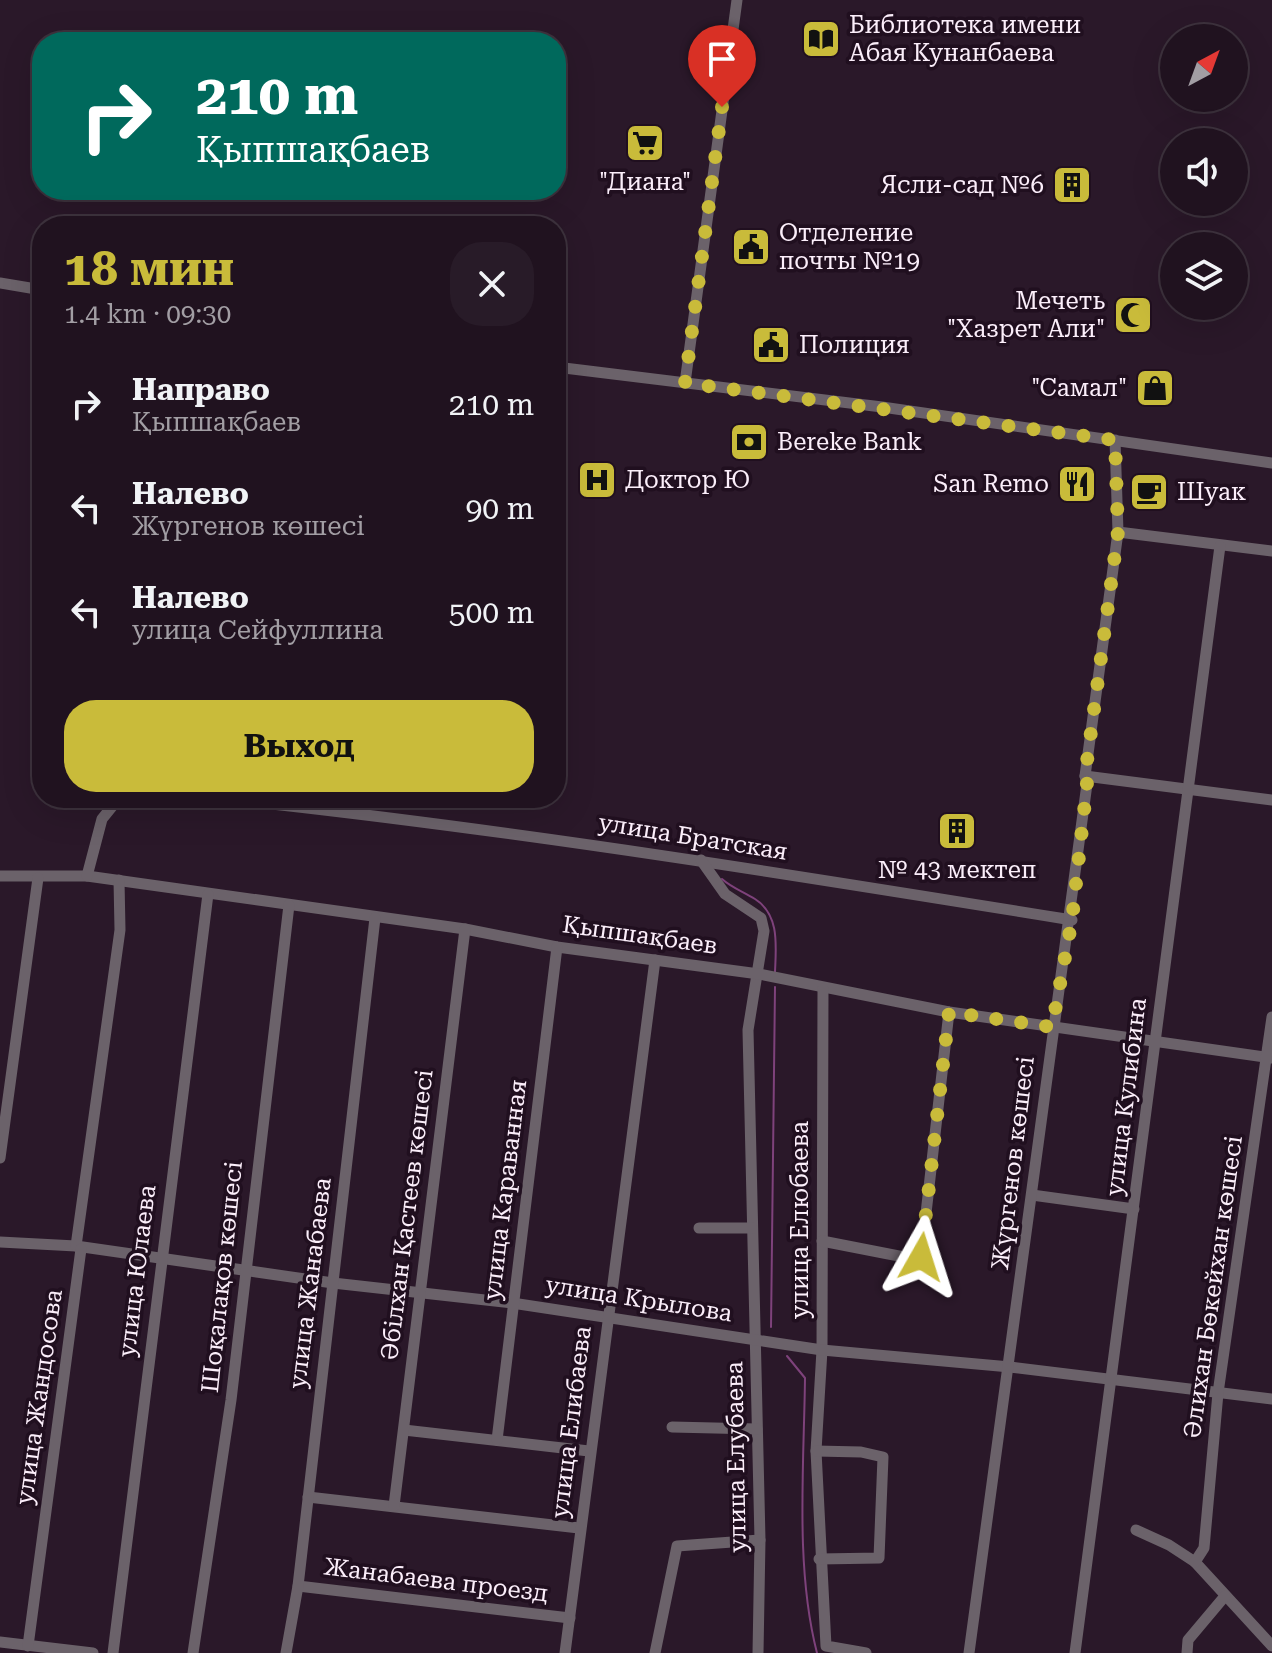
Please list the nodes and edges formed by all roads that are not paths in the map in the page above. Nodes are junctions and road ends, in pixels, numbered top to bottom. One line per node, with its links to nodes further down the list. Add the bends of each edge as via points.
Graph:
1 (737, 0): 5 (street)
2 (0, 283): 3 (street)
3 (32, 288)
4 (566, 368): 5 (street)
5 (685, 383): 6 (street)
6 (1115, 440): 7 (street); 8 (street, Жүргенов көшесі)
7 (1272, 463)
8 (1118, 532): 9 (street); 11 (street, Жүргенов көшесі)
9 (1220, 546): 10 (street); 12 (street, улица Кулибина)
10 (1272, 551)
11 (1085, 776): 12 (street); 24 (street, Жүргенов көшесі)
12 (1187, 787): 13 (street); 33 (street, улица Кулибина)
13 (1272, 800)
14 (111, 808): 18 (street, via 102,819)
15 (308, 808): 16 (street, улица Братская)
16 (701, 860): 24 (street, улица Братская); 28 (street, улица Елубаева, via 725,894 761,918)
17 (0, 876): 19 (street, Қыпшақбаев)
18 (87, 876): 19 (street, Қыпшақбаев); 20 (street, Қыпшақбаев)
19 (38, 878): 35 (street)
20 (119, 880): 21 (street, Қыпшақбаев); 42 (street, улица Жандосова, via 120,930)
21 (208, 894): 22 (street, Қыпшақбаев); 43 (street, улица Юлаева)
22 (289, 905): 23 (street, Қыпшақбаев); 44 (street, Шоқалақов көшесі)
23 (375, 918): 25 (street, Қыпшақбаев); 45 (street, улица Жанабаева)
24 (1072, 920): 32 (street, Жүргенов көшесі)
25 (465, 929): 26 (street, Қыпшақбаев); 46 (street, Әбілхан Қастеев көшесі)
26 (557, 947): 27 (street, Қыпшақбаев); 47 (street, улица Караванная)
27 (655, 960): 28 (street, Қыпшақбаев); 48 (street, улица Елибаева)
28 (759, 974): 29 (street, Қыпшақбаев); 39 (street, улица Елубаева, via 748,1030)
29 (823, 989): 30 (street, Қыпшақбаев); 40 (street, улица Елюбаева)
30 (949, 1012): 32 (street, Қыпшақбаев); 40 (street, via 921,1257)
31 (1272, 1017): 34 (street, Әлихан Бөкейхан көшесі)
32 (1052, 1027): 33 (street, Қыпшақбаев); 36 (street, Жүргенов көшесі)
33 (1155, 1043): 34 (street, Қыпшақбаев); 37 (street, улица Кулибина)
34 (1269, 1057): 53 (street, Әлихан Бөкейхан көшесі)
35 (0, 1158)
36 (1032, 1195): 37 (street); 51 (street, Жүргенов көшесі)
37 (1134, 1209): 52 (street, улица Кулибина)
38 (699, 1228): 39 (street)
39 (752, 1228): 49 (street, улица Елубаева)
40 (822, 1241): 50 (street, улица Елюбаева)
41 (0, 1242): 42 (street, улица Крылова)
42 (79, 1248): 43 (street, улица Крылова); 72 (street, улица Жандосова)
43 (161, 1258): 44 (street, улица Крылова); 75 (street, улица Юлаева)
44 (244, 1271): 45 (street, улица Крылова); 76 (street, Шоқалақов көшесі, via 231,1400)
45 (333, 1283): 46 (street, улица Крылова); 61 (street, улица Жанабаева)
46 (420, 1291): 47 (street, улица Крылова); 57 (street, Әбілхан Қастеев көшесі)
47 (512, 1303): 48 (street, улица Крылова); 58 (street, улица Караванная)
48 (606, 1318): 49 (street, улица Крылова); 59 (street, улица Елибаева)
49 (756, 1339): 50 (street, улица Крылова); 56 (street, улица Елубаева)
50 (822, 1350): 51 (street, улица Крылова); 60 (street, улица Елюбаева)
51 (1010, 1367): 52 (street, улица Крылова); 82 (street, Жүргенов көшесі)
52 (1112, 1380): 53 (street, улица Крылова); 83 (street, улица Кулибина)
53 (1218, 1393): 54 (street, улица Крылова); 67 (street, Әлихан Бөкейхан көшесі, via 1204,1548)
54 (1272, 1399)
55 (672, 1427): 56 (street)
56 (757, 1429): 65 (street, улица Елубаева)
57 (404, 1430): 58 (street); 62 (street, Әбілхан Қастеев көшесі)
58 (497, 1440): 59 (street)
59 (589, 1451): 63 (street, улица Елибаева)
60 (816, 1451): 66 (street, улица Елюбаева); 66 (street, via 883,1457 879,1558)
61 (308, 1497): 62 (street); 68 (street, улица Жанабаева)
62 (394, 1506): 63 (street)
63 (579, 1528): 70 (street, улица Елибаева)
64 (1136, 1530): 67 (street)
65 (760, 1540): 79 (street, via 677,1546); 80 (street, улица Елубаева)
66 (819, 1559): 81 (street, улица Елюбаева, via 826,1646)
67 (1195, 1562): 69 (street)
68 (298, 1586): 70 (street, Жанабаева проезд); 77 (street, улица Жанабаева)
69 (1225, 1596): 73 (street); 84 (street, via 1188,1640)
70 (570, 1618): 78 (street, улица Елибаева)
71 (0, 1642): 72 (street)
72 (28, 1646): 74 (street)
73 (1272, 1646)
74 (93, 1653)
75 (113, 1653)
76 (193, 1653)
77 (286, 1653)
78 (565, 1653)
79 (655, 1653)
80 (758, 1653)
81 (866, 1653)
82 (969, 1653)
83 (1075, 1653)
84 (1187, 1653)

